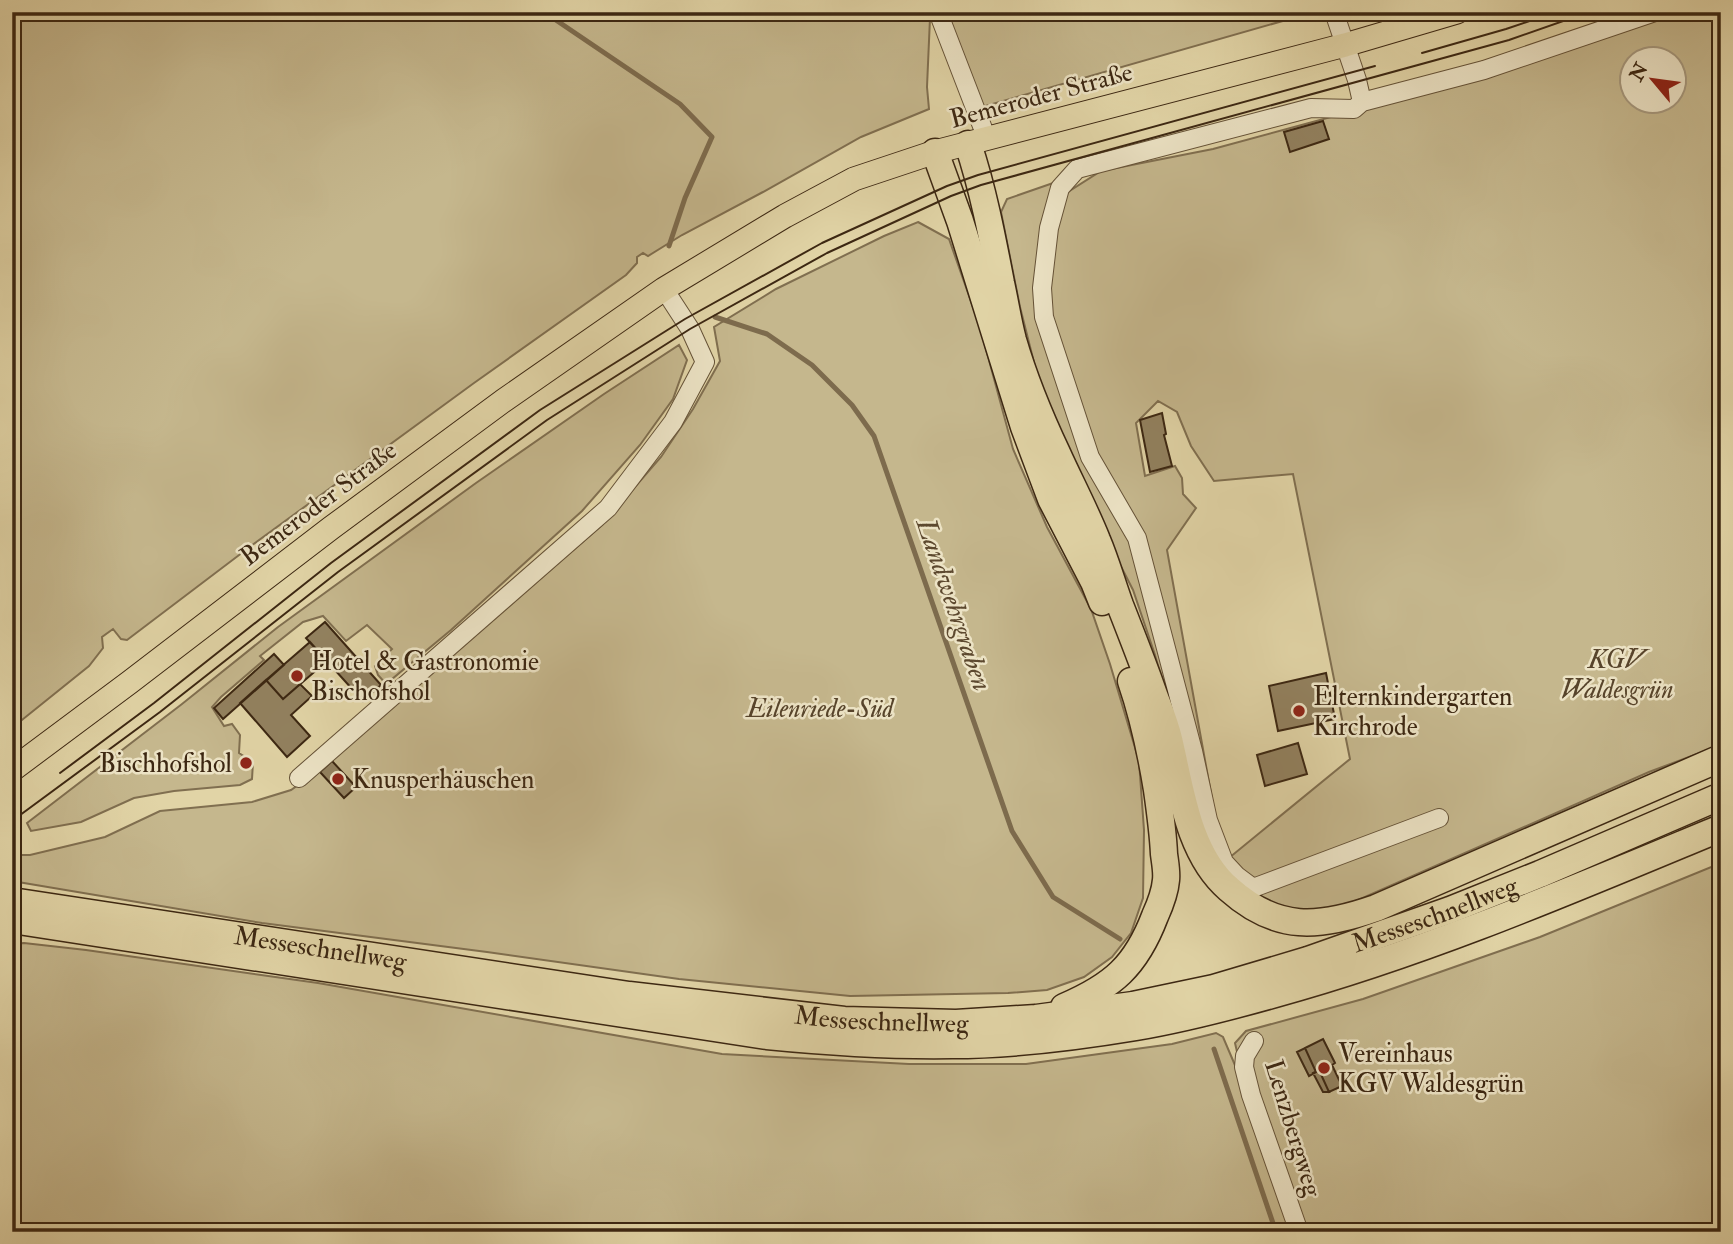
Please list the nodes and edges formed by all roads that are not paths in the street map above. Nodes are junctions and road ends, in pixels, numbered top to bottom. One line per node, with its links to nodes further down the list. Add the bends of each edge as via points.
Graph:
1 (938, 12): 7 (street)
2 (1334, 12): 5 (street)
3 (1457, 12): 5 (main road, Bemeroder Straße)
4 (1655, 12): 6 (street, via 1484,70)
5 (1345, 45): 6 (street); 7 (main road, Bemeroder Straße)
6 (1362, 102): 14 (street, via 1354,109 1311,108 1077,169 1060,188 1049,228 1042,288 1044,317 1090,457 1137,538 1208,820 1224,862 1253,888)
7 (977, 141): 8 (main road, Bemeroder Straße); 10 (highway, via 978,175 1013,339 1055,450 1097,539 1146,671 1197,845 1227,888 1273,918 1296,923 1345,919)
8 (935, 152): 9 (main road, Bemeroder Straße, via 854,179); 18 (highway, via 1024,427 1051,499 1094,582 1139,704 1162,819 1166,879 1160,905 1135,958 1115,979 1085,998)
9 (664, 289): 11 (main road, Bemeroder Straße, via 419,462); 12 (street, via 705,362 673,422 608,508)
10 (1721, 758)
11 (12, 770)
12 (299, 778)
13 (1721, 796): 18 (highway, Messeschnellweg, via 1501,890 1308,960 1214,988)
14 (1439, 818)
15 (1721, 828): 17 (highway, Messeschnellweg, via 1466,932 1314,984 1137,1027 954,1045 839,1043 767,1036)
16 (12, 901): 18 (highway, Messeschnellweg, via 629,995 771,1012 844,1020 956,1023)
17 (20, 924)
18 (1037, 1018)
19 (1254, 1041): 20 (street, Lenzbergweg, via 1244,1066)
20 (1299, 1232)

